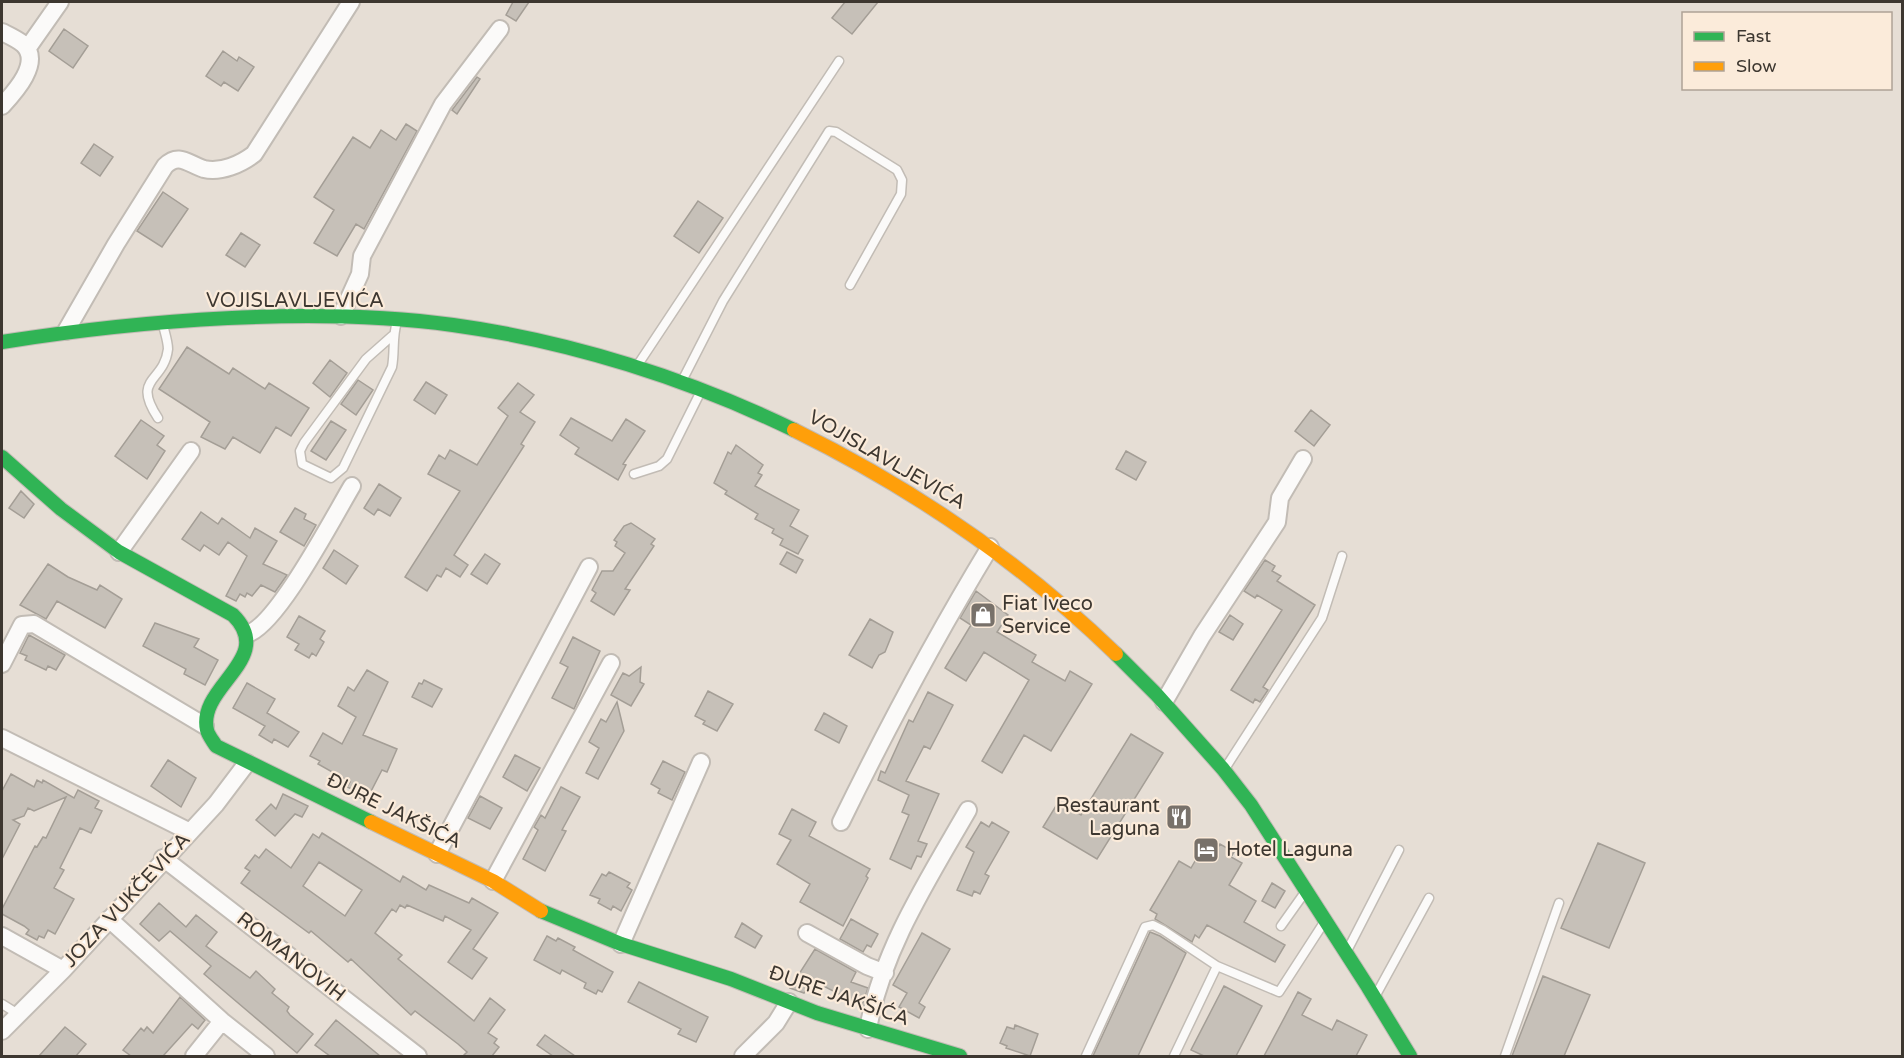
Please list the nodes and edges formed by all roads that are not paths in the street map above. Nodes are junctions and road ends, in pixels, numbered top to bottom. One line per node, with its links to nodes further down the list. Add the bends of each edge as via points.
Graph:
1 (60, 2): 5 (street)
2 (351, 2): 12 (street, via 254,154 226,168 206,169 179,158 165,166)
3 (500, 29): 9 (street, via 442,104 362,256 360,274)
4 (2, 32): 5 (street)
5 (27, 49): 7 (street, via 26,74)
6 (839, 62): 15 (lane)
7 (2, 106)
8 (850, 285): 16 (lane, via 901,194 902,180 897,170 829,131 723,301)
9 (341, 316): 10 (main road, VOJISLAVLJEVIĆA); 11 (main road, VOJISLAVLJEVIĆA)
10 (397, 320): 13 (lane); 15 (main road, VOJISLAVLJEVIĆA, via 517,336)
11 (162, 322): 12 (main road, VOJISLAVLJEVIĆA); 18 (lane, via 168,346 166,356 146,389 147,402)
12 (66, 331): 14 (main road, VOJISLAVLJEVIĆA)
13 (392, 336): 13 (lane, via 366,359 304,444 300,451 302,464 331,478 343,468 392,367)
14 (2, 342)
15 (636, 368): 16 (main road, VOJISLAVLJEVIĆA)
16 (682, 382): 17 (main road, VOJISLAVLJEVIĆA)
17 (702, 390): 22 (lane, via 667,459 659,466); 24 (main road, VOJISLAVLJEVIĆA, via 846,453)
18 (158, 418)
19 (191, 451): 25 (street)
20 (1303, 459): 31 (street, via 1280,498 1277,522)
21 (3, 461): 25 (main road)
22 (634, 474)
23 (351, 486): 28 (street, via 276,612 260,628)
24 (990, 547): 31 (main road, VOJISLAVLJEVIĆA, via 1074,612); 38 (street, via 922,663)
25 (119, 552): 28 (main road, via 233,615)
26 (1342, 556): 36 (lane, via 1322,618)
27 (589, 567): 41 (street)
28 (247, 634): 32 (main road, via 242,655 212,703)
29 (610, 663): 43 (street)
30 (2, 664): 32 (street, via 22,624 34,624)
31 (1164, 702): 36 (main road, VOJISLAVLJEVIĆA)
32 (205, 726): 35 (main road, ĐURE JAKŠIĆA, via 216,746)
33 (2, 738): 39 (street)
34 (700, 762): 52 (street)
35 (247, 763): 39 (street, JOZA VUKČEVIĆA); 41 (main road, ĐURE JAKŠIĆA)
36 (1224, 770): 44 (main road, VOJISLAVLJEVIĆA)
37 (968, 810): 56 (street, via 915,902)
38 (841, 822)
39 (190, 832): 42 (street, JOZA VUKČEVIĆA)
40 (1398, 850): 53 (lane)
41 (437, 854): 43 (main road, ĐURE JAKŠIĆA)
42 (163, 858): 47 (street, JOZA VUKČEVIĆA); 66 (street, ROMANOVIH)
43 (493, 881): 52 (main road, ĐURE JAKŠIĆA, via 546,914)
44 (1307, 889): 48 (main road, VOJISLAVLJEVIĆA); 49 (lane)
45 (1429, 898): 57 (lane)
46 (1559, 903): 72 (lane)
47 (109, 919): 55 (street, JOZA VUKČEVIĆA); 61 (street)
48 (1325, 920): 53 (main road, VOJISLAVLJEVIĆA); 54 (lane, via 1279,992)
49 (1281, 926)
50 (807, 933): 56 (street)
51 (2, 936): 55 (street)
52 (621, 944): 58 (main road, ĐURE JAKŠIĆA, via 686,963)
53 (1347, 950): 57 (main road, VOJISLAVLJEVIĆA)
54 (1217, 966): 69 (lane, via 1163,930 1153,925 1145,927); 70 (lane)
55 (63, 970): 60 (street, JOZA VUKČEVIĆA)
56 (885, 973): 62 (street)
57 (1375, 996): 71 (main road, VOJISLAVLJEVIĆA)
58 (789, 1002): 62 (main road, ĐURE JAKŠIĆA); 67 (street, via 776,1023)
59 (2, 1004): 60 (lane)
60 (18, 1014): 63 (street, JOZA VUKČEVIĆA)
61 (222, 1021): 64 (street); 65 (street)
62 (868, 1029): 68 (main road, ĐURE JAKŠIĆA)
63 (2, 1031)
64 (194, 1056)
65 (266, 1056)
66 (418, 1056)
67 (744, 1056)
68 (960, 1056)
69 (1086, 1056)
70 (1174, 1056)
71 (1410, 1056)
72 (1505, 1056)

